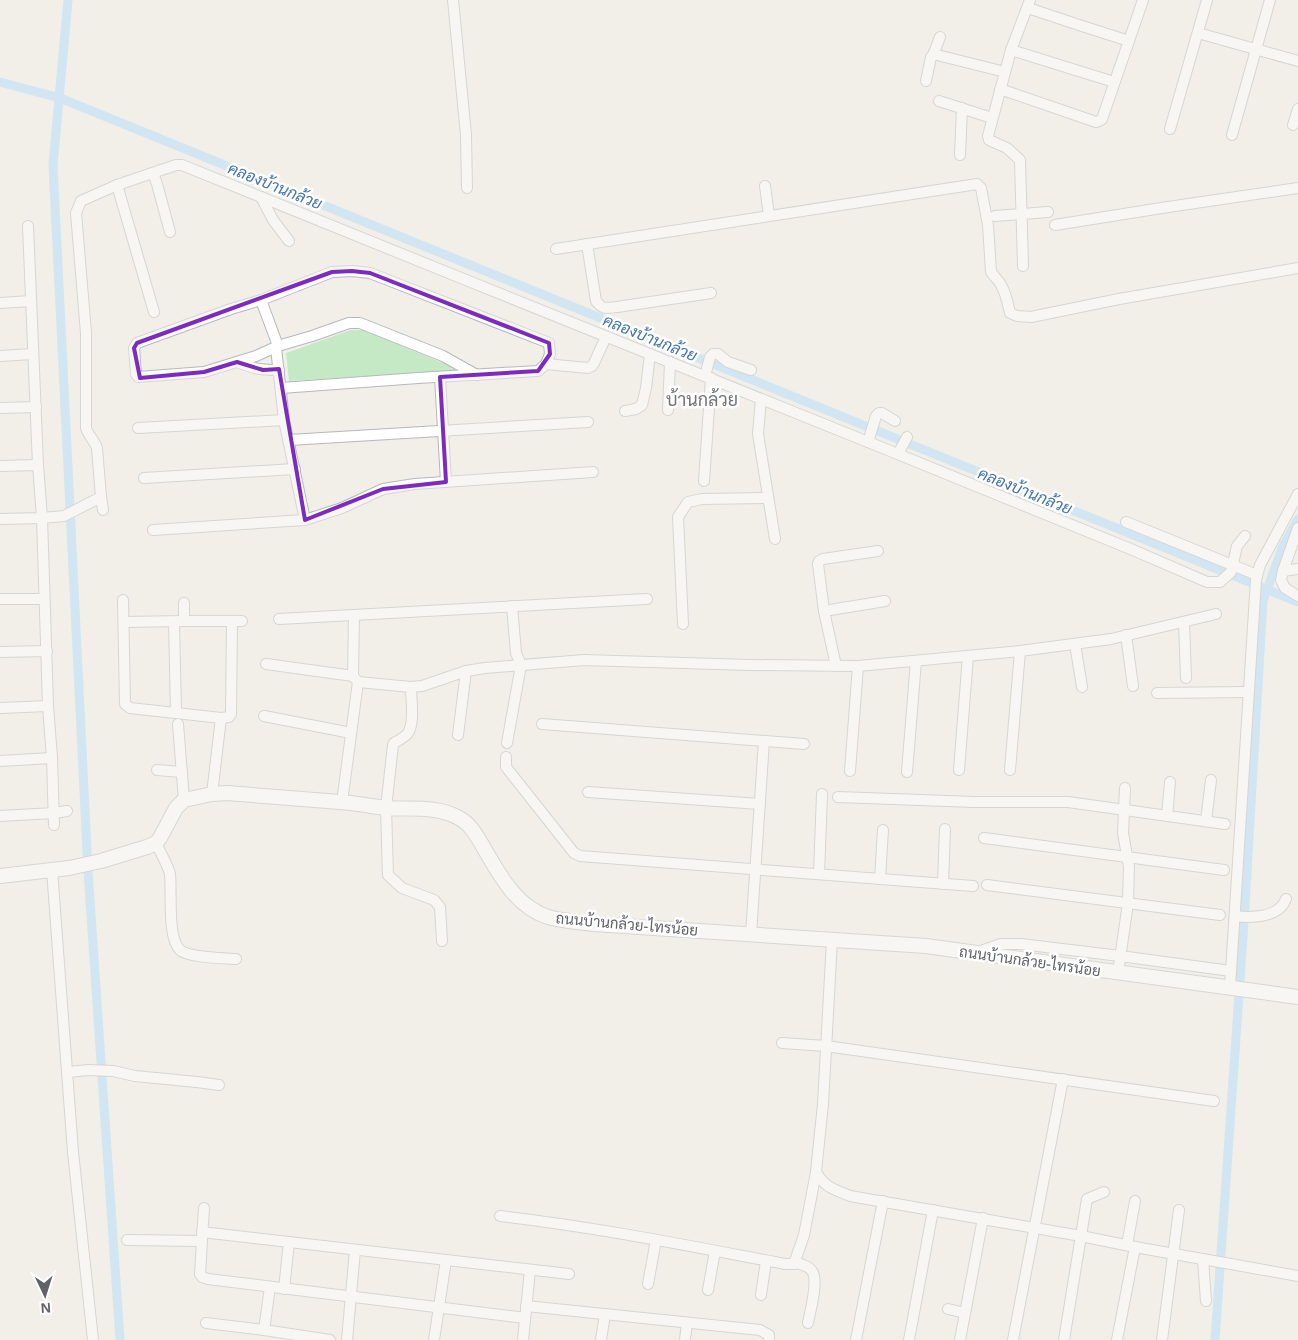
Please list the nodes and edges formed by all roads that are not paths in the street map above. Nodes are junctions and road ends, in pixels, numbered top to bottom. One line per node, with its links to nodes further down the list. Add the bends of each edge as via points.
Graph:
1 (453, 0): 28 (street, via 466,135)
2 (1143, 0): 8 (street)
3 (1207, 0): 6 (street)
4 (1270, 0): 10 (street)
5 (1029, 4): 8 (street); 9 (street)
6 (1198, 34): 10 (street); 22 (street)
7 (940, 37): 11 (street)
8 (1130, 41): 15 (street)
9 (1012, 50): 13 (street); 15 (street)
10 (1256, 50): 12 (street); 23 (street)
11 (933, 55): 13 (street); 14 (street)
12 (1298, 61)
13 (1005, 72): 16 (street)
14 (926, 81)
15 (1114, 82): 16 (street, via 1102,119 1096,122)
16 (1000, 89): 20 (street)
17 (939, 101): 18 (street)
18 (962, 108): 20 (street); 24 (street)
19 (1298, 109): 21 (street)
20 (992, 118): 32 (street, via 988,138 1007,148 1020,160)
21 (1293, 126)
22 (1170, 130)
23 (1232, 135)
24 (960, 155)
25 (153, 174): 26 (street); 30 (street, via 182,165); 37 (street)
26 (117, 185): 47 (street); 84 (street, via 81,201 76,213 86,333 86,428 95,442)
27 (765, 186): 33 (street)
28 (467, 188)
29 (1298, 188): 36 (street)
30 (261, 197): 38 (street); 48 (street)
31 (1048, 212): 32 (street)
32 (1021, 214): 34 (street); 41 (street)
33 (769, 216): 39 (street); 42 (street, via 977,184 981,188 988,225 991,272 1000,283 1010,313 1017,316 1031,317)
34 (995, 216)
35 (28, 226): 45 (street)
36 (1054, 226)
37 (170, 232)
38 (289, 241)
39 (587, 244): 40 (street); 43 (street, via 596,300 600,306 611,308)
40 (556, 249)
41 (1023, 266)
42 (1298, 268)
43 (711, 293)
44 (261, 300): 49 (street); 53 (street, via 137,343 134,348 136,374 140,378 204,372); 55 (street, via 332,272 370,273 549,344)
45 (31, 301): 46 (street); 50 (street)
46 (0, 303)
47 (154, 312)
48 (606, 337): 51 (street); 55 (street, via 594,364 588,368)
49 (277, 347): 53 (street); 56 (street); 59 (street, via 349,323 360,323 443,356)
50 (33, 354): 52 (street); 63 (street)
51 (650, 354): 54 (street); 66 (street, via 642,405)
52 (0, 356)
53 (238, 362): 56 (street, via 252,368)
54 (670, 362): 58 (street); 65 (street)
55 (546, 364): 59 (street, via 538,371)
56 (279, 370): 61 (street)
57 (751, 370): 58 (street, via 713,354)
58 (708, 374): 62 (street); 81 (street)
59 (477, 375): 60 (street)
60 (440, 377): 61 (street); 71 (street)
61 (281, 388): 67 (street)
62 (761, 398): 74 (street); 85 (street, via 758,434)
63 (36, 407): 64 (street); 76 (street)
64 (0, 408)
65 (668, 410)
66 (625, 411)
67 (284, 420): 70 (street); 73 (street)
68 (895, 421): 74 (street, via 882,413 876,416)
69 (588, 422): 71 (street)
70 (138, 428)
71 (442, 431): 73 (street); 82 (street)
72 (906, 438): 75 (street)
73 (288, 440): 78 (street)
74 (869, 440): 75 (street)
75 (899, 453): 96 (street, via 1207,582 1220,582)
76 (38, 465): 77 (street); 87 (street)
77 (0, 466)
78 (294, 469): 80 (street); 89 (street)
79 (593, 472): 82 (street)
80 (144, 478)
81 (704, 481)
82 (446, 482): 89 (street, via 383,489 342,508)
83 (1298, 494): 99 (street)
84 (101, 497): 86 (street); 87 (street, via 64,516)
85 (768, 498): 94 (street); 115 (street, via 702,499 688,502 683,508 678,517)
86 (103, 510)
87 (42, 518): 88 (street); 101 (street)
88 (0, 519)
89 (305, 520): 92 (street)
90 (1126, 522): 96 (street)
91 (1298, 528): 98 (street)
92 (153, 530)
93 (1245, 536): 96 (street, via 1237,546)
94 (775, 539)
95 (878, 551): 108 (street, via 819,561)
96 (1232, 568): 99 (street)
97 (1298, 569): 98 (street)
98 (1283, 571): 100 (street, via 1281,580 1285,588)
99 (1256, 578): 133 (street)
100 (1298, 596)
101 (44, 598): 102 (street); 118 (street)
102 (0, 599)
103 (647, 599): 107 (street)
104 (124, 600): 113 (street)
105 (885, 601): 108 (street)
106 (184, 603): 112 (street)
107 (512, 606): 110 (street); 124 (street)
108 (824, 611): 125 (street)
109 (1216, 614): 114 (street)
110 (354, 615): 111 (street); 129 (street)
111 (279, 619)
112 (179, 621): 113 (street); 138 (street); 139 (street, via 237,622 231,714)
113 (124, 622): 138 (street, via 126,706)
114 (1184, 622): 116 (street); 128 (street)
115 (684, 624)
116 (1126, 635): 117 (street); 130 (street)
117 (1076, 644): 119 (street); 132 (street)
118 (47, 650): 120 (street); 135 (street)
119 (1020, 651): 121 (street); 151 (street)
120 (0, 652)
121 (968, 656): 122 (street); 150 (street)
122 (916, 661): 126 (street); 154 (street)
123 (266, 664): 129 (street)
124 (520, 665): 125 (street, via 584,660); 127 (street); 144 (street)
125 (836, 666): 126 (street)
126 (858, 666): 152 (street)
127 (466, 671): 131 (street, via 432,684); 142 (street)
128 (1186, 678)
129 (355, 679): 131 (street); 141 (street)
130 (1134, 686)
131 (411, 687): 165 (street, via 412,719 409,731 394,743)
132 (1082, 687)
133 (1248, 692): 134 (street); 191 (street)
134 (1158, 693)
135 (48, 706): 136 (street); 147 (street)
136 (0, 708)
137 (264, 716): 141 (street)
138 (177, 718): 139 (street); 153 (street)
139 (221, 718): 159 (street)
140 (542, 724): 143 (street)
141 (351, 733): 163 (street)
142 (458, 735)
143 (764, 741): 145 (street); 164 (street)
144 (506, 744)
145 (804, 744)
146 (506, 757): 180 (street, via 506,767 577,855)
147 (52, 758): 148 (street); 168 (street)
148 (0, 761)
149 (157, 770): 153 (street)
150 (959, 770)
151 (1010, 770)
152 (850, 771)
153 (182, 772): 162 (street)
154 (906, 772)
155 (1211, 780): 171 (street)
156 (1170, 782): 170 (street)
157 (1125, 788): 166 (street)
158 (588, 792): 164 (street)
159 (212, 794): 162 (street, ถนนบ้านกล้วย-ไทรน้อย); 163 (street, ถนนบ้านกล้วย-ไทรน้อย)
160 (822, 794): 182 (street)
161 (838, 797): 166 (street, via 1068,802)
162 (184, 800): 177 (street)
163 (342, 802): 165 (street, ถนนบ้านกล้วย-ไทรน้อย)
164 (760, 804): 180 (street)
165 (386, 808): 192 (street, ถนนบ้านกล้วย-ไทรน้อย, via 438,810 465,822 515,895 547,917 593,924); 194 (street, via 388,875 402,888 434,900 440,907)
166 (1124, 810): 170 (street); 178 (street, via 1122,833)
167 (67, 811): 168 (street)
168 (54, 813): 169 (street); 173 (street)
169 (0, 816)
170 (1167, 816): 171 (street)
171 (1206, 821): 172 (street)
172 (1225, 824)
173 (54, 825)
174 (945, 829): 185 (street)
175 (883, 830): 184 (street)
176 (984, 838): 178 (street)
177 (156, 843): 179 (street, via 101,861); 197 (street, via 170,875 171,920 174,939 180,950 192,955)
178 (1127, 857): 181 (street); 189 (street)
179 (52, 870): 183 (street); 204 (street)
180 (756, 870): 182 (street); 192 (street)
181 (1224, 870)
182 (820, 874): 184 (street)
183 (0, 876)
184 (880, 879): 185 (street)
185 (943, 884): 187 (street)
186 (987, 885): 189 (street)
187 (972, 886)
188 (1286, 899): 191 (street, via 1275,912 1253,917)
189 (1128, 903): 190 (street); 196 (street)
190 (1220, 915)
191 (1236, 916): 198 (street)
192 (751, 934): 193 (street, ถนนบ้านกล้วย-ไทรน้อย)
193 (832, 940): 195 (street, ถนนบ้านกล้วย-ไทรน้อย); 203 (street)
194 (442, 941)
195 (977, 953): 196 (street, via 1001,944 1021,944); 199 (street, ถนนบ้านกล้วย-ไทรน้อย)
196 (1120, 956): 198 (street); 199 (street)
197 (236, 959)
198 (1231, 971): 200 (street)
199 (1118, 973): 200 (street, ถนนบ้านกล้วย-ไทรน้อย)
200 (1236, 988): 201 (street, ถนนบ้านกล้วย-ไทรน้อย)
201 (1298, 997)
202 (782, 1043): 203 (street)
203 (826, 1046): 205 (street); 208 (street)
204 (68, 1072): 206 (street, via 113,1071); 251 (street)
205 (1063, 1080): 207 (street); 217 (street)
206 (219, 1085)
207 (1214, 1101)
208 (816, 1172): 210 (street, via 821,1182 832,1188 850,1196); 230 (street, via 804,1235)
209 (1104, 1192): 218 (street, via 1087,1199)
210 (883, 1202): 213 (street); 259 (street)
211 (1135, 1202): 223 (street)
212 (204, 1208): 219 (street)
213 (933, 1210): 216 (street); 260 (street)
214 (1179, 1210): 226 (street)
215 (500, 1216): 221 (street)
216 (983, 1218): 217 (street); 244 (street)
217 (1034, 1228): 218 (street); 262 (street)
218 (1081, 1236): 223 (street); 263 (street)
219 (202, 1237): 220 (street); 222 (street); 235 (street, via 199,1272 202,1277)
220 (128, 1240)
221 (656, 1240): 225 (street); 234 (street)
222 (289, 1242): 224 (street); 236 (street)
223 (1131, 1246): 226 (street); 264 (street)
224 (355, 1250): 228 (street); 239 (street)
225 (715, 1251): 229 (street); 237 (street)
226 (1174, 1254): 227 (street); 265 (street)
227 (1203, 1259): 233 (street); 240 (street)
228 (446, 1260): 231 (street); 242 (street)
229 (766, 1261): 230 (street); 238 (street)
230 (794, 1262): 249 (street, via 812,1270 815,1280)
231 (530, 1270): 232 (street); 241 (street)
232 (569, 1274)
233 (1298, 1276)
234 (648, 1284)
235 (270, 1287): 236 (street); 250 (street)
236 (284, 1289): 239 (street)
237 (708, 1290)
238 (761, 1295)
239 (350, 1298): 242 (street); 253 (street)
240 (1206, 1302)
241 (526, 1306): 245 (street); 246 (street)
242 (439, 1308): 246 (street); 254 (street)
243 (948, 1309): 244 (street)
244 (965, 1313): 261 (street)
245 (605, 1314): 247 (street); 256 (street)
246 (525, 1318): 255 (street)
247 (687, 1322): 257 (street); 258 (street, via 760,1330 769,1335)
248 (206, 1323): 250 (street)
249 (808, 1323)
250 (264, 1330): 252 (street)
251 (93, 1340)
252 (330, 1340)
253 (347, 1340)
254 (434, 1340)
255 (523, 1340)
256 (601, 1340)
257 (685, 1340)
258 (769, 1340)
259 (856, 1340)
260 (909, 1340)
261 (960, 1340)
262 (1012, 1340)
263 (1064, 1340)
264 (1117, 1340)
265 (1162, 1340)

